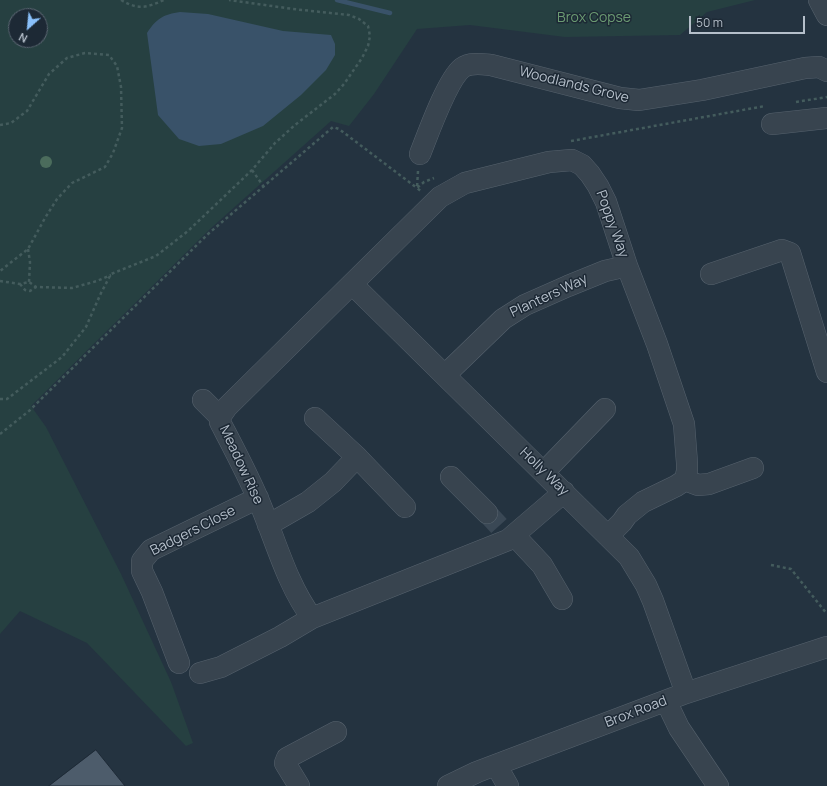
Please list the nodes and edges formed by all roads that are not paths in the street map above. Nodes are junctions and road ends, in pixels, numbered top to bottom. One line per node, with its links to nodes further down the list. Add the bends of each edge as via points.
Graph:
1 (819, 0): 2 (street)
2 (827, 14)
3 (827, 71): 6 (street, Woodlands Grove, via 819,66 805,68 702,90 639,100 620,98 491,65 473,64 461,69 451,82)
4 (769, 115): 5 (street)
5 (827, 118)
6 (420, 154)
7 (627, 266): 9 (street, Poppy Way, via 606,202 598,186 582,165 572,160 549,162 464,183 440,197); 11 (street, Planters Way, via 605,271 568,286 503,318); 20 (street, Poppy Way, via 684,424 687,463)
8 (711, 274): 10 (street, via 782,250 790,253)
9 (352, 284): 11 (street, Holly Way); 14 (street, Meadow Rise, via 227,407)
10 (827, 372)
11 (446, 375): 18 (street, Holly Way)
12 (203, 400): 14 (street)
13 (605, 409): 18 (street)
14 (220, 417): 22 (street, Meadow Rise, via 220,422)
15 (315, 418): 16 (street)
16 (358, 457): 23 (street); 24 (street, via 308,502)
17 (753, 468): 20 (street, via 709,484 698,485)
18 (544, 472): 21 (street, Holly Way)
19 (451, 477): 25 (street)
20 (685, 480): 26 (street, via 643,502)
21 (564, 492): 25 (street); 26 (street, Holly Way)
22 (258, 498): 24 (street, Meadow Rise); 30 (street, Badgers Close, via 151,550 142,561 142,571)
23 (405, 507)
24 (268, 525): 28 (street, Meadow Rise, via 304,608)
25 (502, 528): 27 (street, via 542,565); 28 (street, via 508,540)
26 (608, 536): 32 (street, Holly Way, via 630,557 646,585)
27 (562, 599)
28 (312, 618): 31 (street, via 222,667)
29 (827, 647): 32 (street, Brox Road)
30 (180, 663)
31 (200, 673)
32 (686, 693): 33 (street, Brox Road)
33 (666, 702): 35 (street, Brox Road); 39 (street, via 679,728)
34 (336, 732): 36 (street, via 287,758 285,763)
35 (496, 765): 37 (street, Brox Road); 38 (street)
36 (299, 786)
37 (448, 786)
38 (508, 786)
39 (718, 786)

